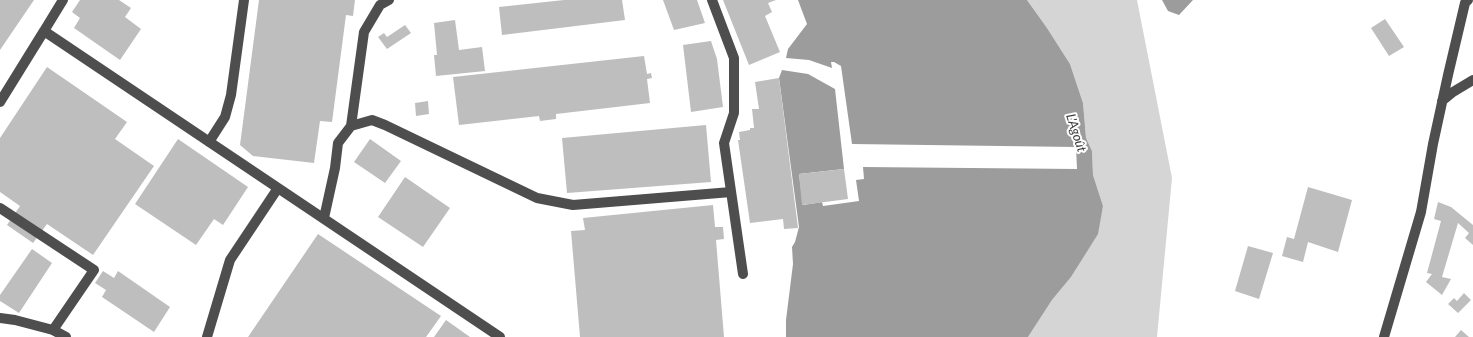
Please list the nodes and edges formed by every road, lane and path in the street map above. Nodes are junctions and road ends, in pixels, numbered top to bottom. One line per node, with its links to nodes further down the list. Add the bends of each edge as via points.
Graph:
1 (63, 0): 6 (street)
2 (242, 0): 11 (street, via 231,95 225,117)
3 (389, 0): 10 (street, via 380,5 364,32)
4 (712, 0): 13 (street, via 734,58 734,113 724,143)
5 (1468, 0): 8 (street, via 1465,3)
6 (44, 31): 9 (street); 11 (street)
7 (1473, 80): 8 (street)
8 (1442, 101): 22 (street, via 1421,212)
9 (0, 102)
10 (352, 126): 13 (street, via 372,120 537,198 573,205); 15 (street, via 338,143)
11 (209, 142): 12 (street)
12 (278, 188): 15 (street); 20 (street, via 230,260)
13 (731, 192): 16 (street)
14 (0, 208): 18 (street, via 94,270)
15 (324, 218): 21 (street)
16 (743, 274)
17 (0, 318): 18 (street)
18 (53, 330): 19 (street)
19 (66, 337)
20 (207, 337)
21 (500, 337)
22 (1384, 337)

